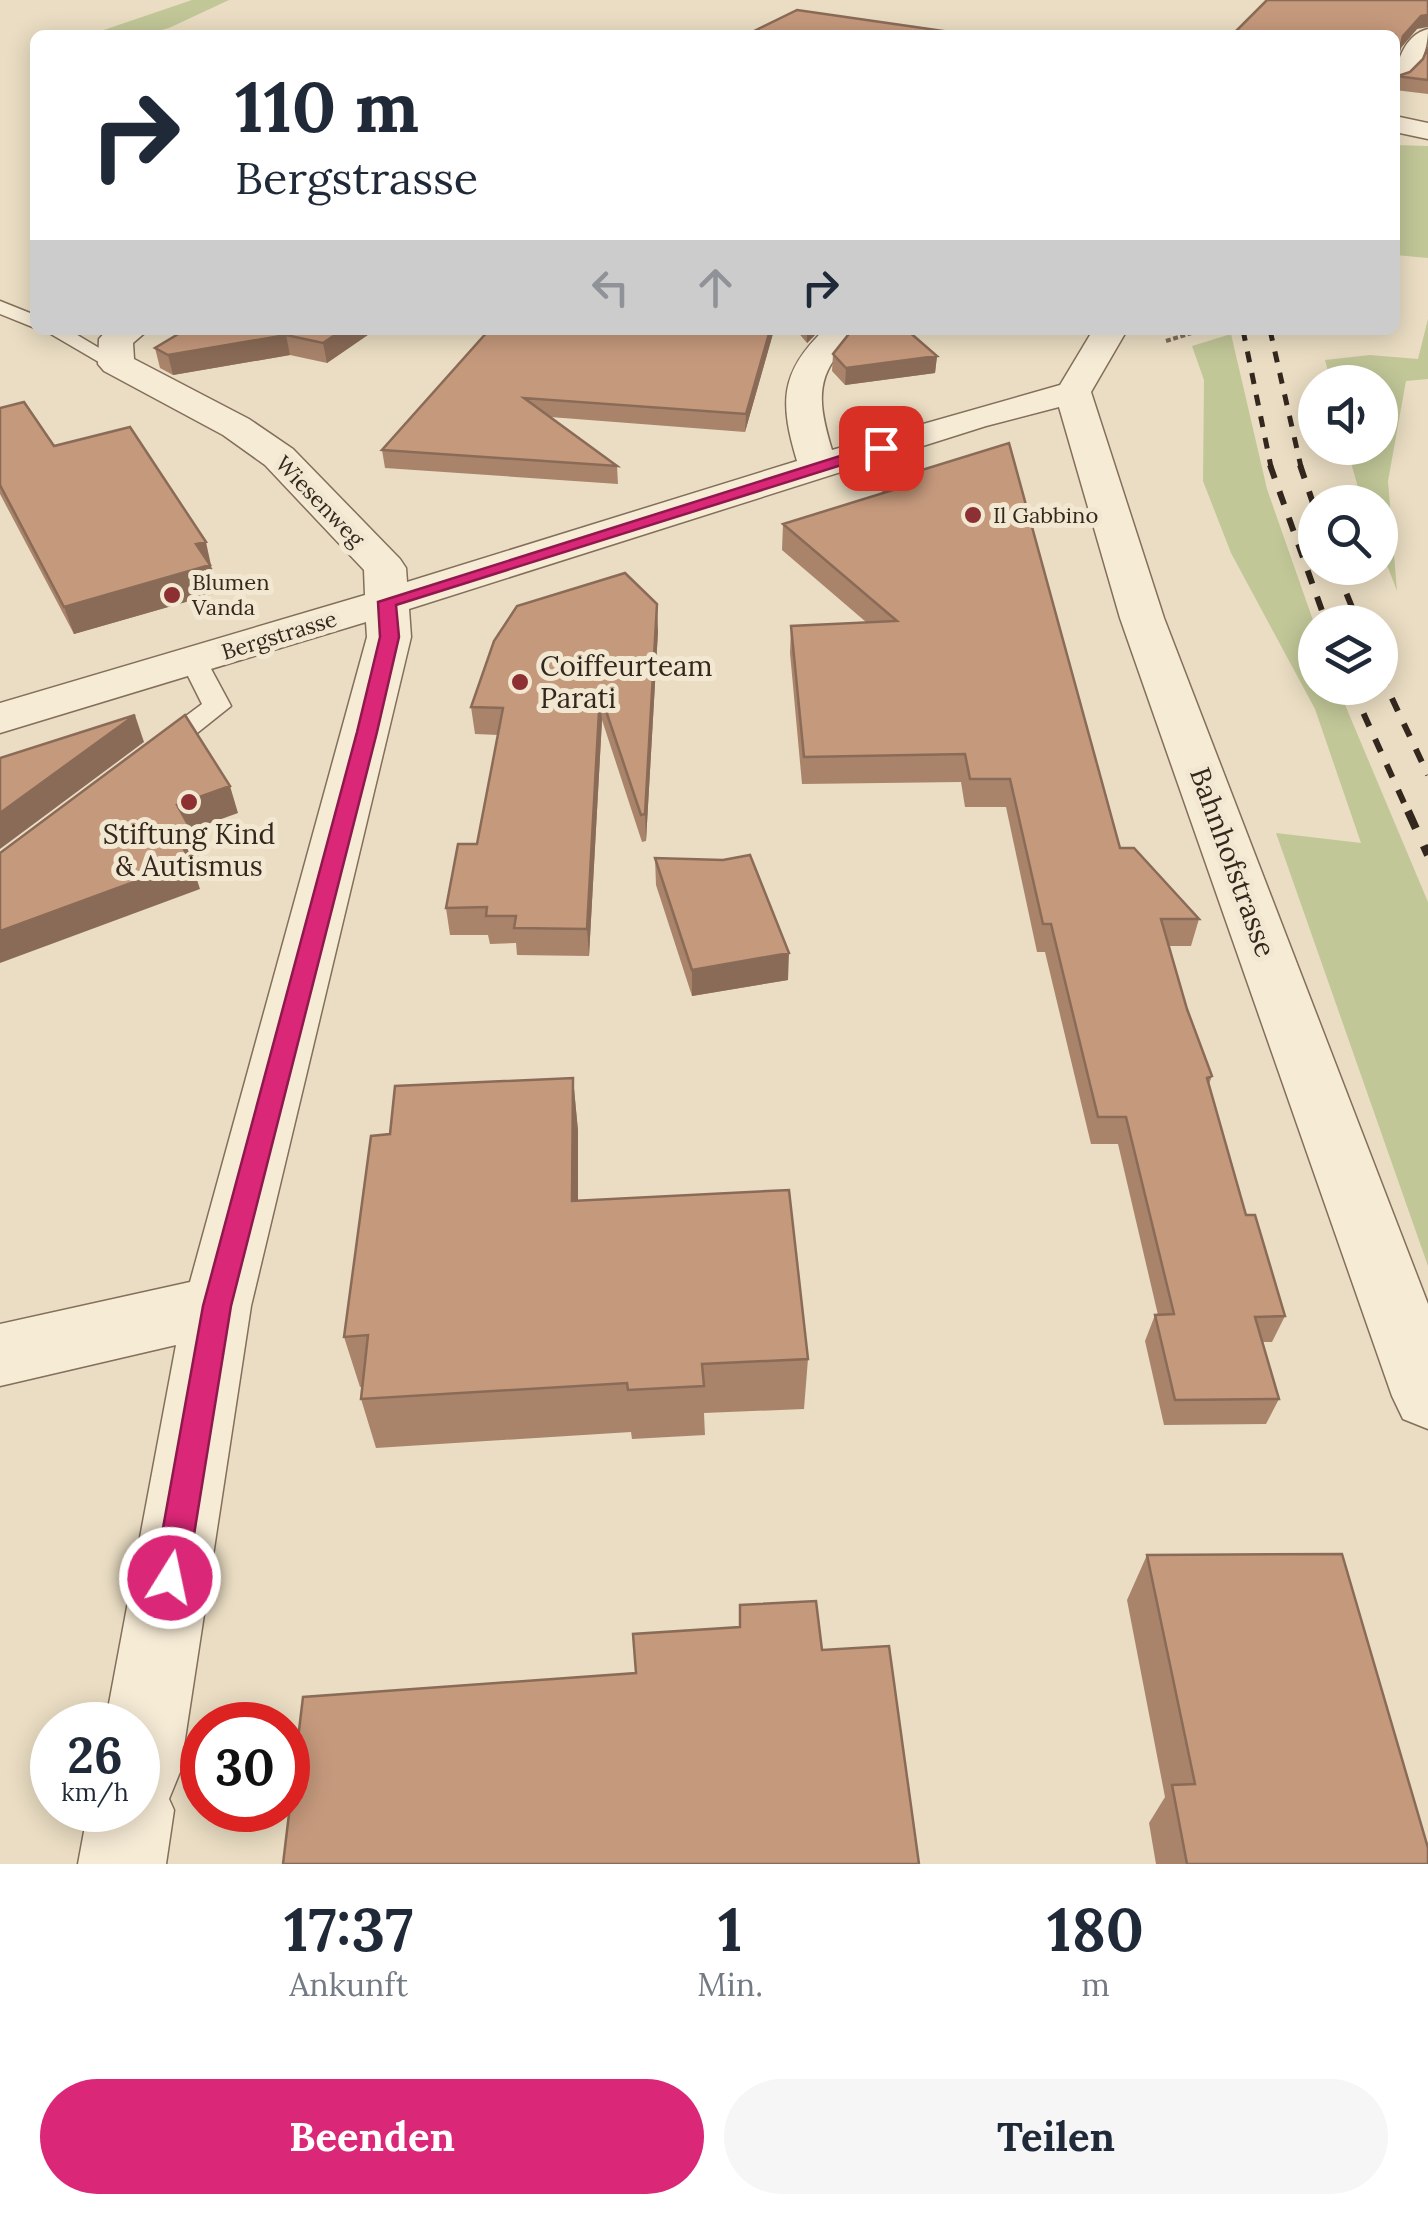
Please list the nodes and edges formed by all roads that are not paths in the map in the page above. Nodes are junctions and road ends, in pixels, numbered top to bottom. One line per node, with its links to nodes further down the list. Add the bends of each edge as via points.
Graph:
1 (1428, 36): 2 (street)
2 (1400, 72)
3 (1400, 125): 4 (street)
4 (1428, 132)
5 (0, 307): 6 (lane)
6 (30, 320)
7 (74, 335): 10 (lane, Wiesenweg)
8 (838, 335): 12 (street, via 812,368 799,402)
9 (1107, 335): 11 (street)
10 (123, 347): 13 (street, Wiesenweg, via 279,457 385,568)
11 (1073, 392): 12 (street, Bergstrasse); 19 (street, Bahnhofstrasse, via 1142,618)
12 (819, 468): 13 (street, Bergstrasse)
13 (387, 602): 14 (street, Bergstrasse); 17 (street, Wiesenweg, via 390,637)
14 (193, 660): 15 (street, Bergstrasse); 16 (lane, via 216,706)
15 (0, 718)
16 (131, 770)
17 (217, 1306): 18 (street); 20 (street, Wiesenweg)
18 (0, 1354)
19 (1428, 1396)
20 (150, 1702)
21 (127, 1832): 22 (street)
22 (122, 1864)

